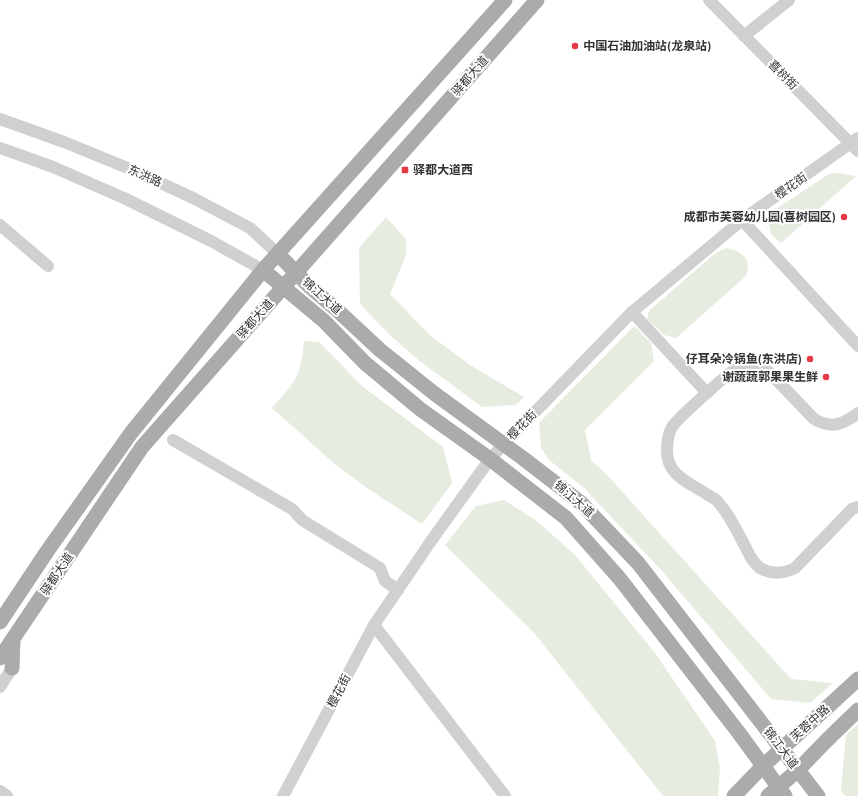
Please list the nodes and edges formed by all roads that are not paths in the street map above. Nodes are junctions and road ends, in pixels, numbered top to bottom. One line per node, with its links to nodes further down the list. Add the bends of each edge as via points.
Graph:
1 (505, 0): 11 (main road, 驿都大道)
2 (537, 0): 14 (main road, 驿都大道)
3 (709, 0): 5 (street, 喜树街)
4 (789, 0): 5 (street)
5 (744, 36): 7 (street, 喜树街)
6 (0, 119): 11 (street, 东洪路, via 64,142 193,198 250,228)
7 (856, 144): 9 (street, 樱花街)
8 (0, 148): 13 (street, via 53,167 126,199)
9 (742, 220): 16 (street, 樱花街); 17 (street)
10 (0, 225): 12 (street)
11 (278, 254): 13 (main road, 驿都大道); 14 (main road, 锦江大道)
12 (48, 266)
13 (263, 270): 15 (main road, 锦江大道); 25 (main road, 驿都大道, via 131,433)
14 (296, 273): 15 (main road, 驿都大道); 21 (main road, 锦江大道, via 386,355)
15 (284, 287): 22 (main road, 锦江大道, via 324,321 365,363 420,409); 27 (main road, 驿都大道, via 142,447)
16 (632, 312): 18 (street); 21 (street, 樱花街)
17 (858, 346)
18 (707, 393): 19 (street, via 743,363 753,363 769,372 814,419 822,423 840,424); 23 (street, via 672,427 667,439 670,465 677,476 718,501 752,560 759,567 777,574 794,568 852,509)
19 (858, 413)
20 (173, 440): 24 (street, via 292,508 302,520 380,568 385,581)
21 (504, 444): 22 (street, 樱花街); 33 (main road, 锦江大道, via 582,503 638,563)
22 (490, 459): 24 (street, 樱花街); 34 (main road, 锦江大道, via 566,518 620,579)
23 (858, 507)
24 (398, 590): 26 (street, 樱花街)
25 (0, 622)
26 (374, 625): 39 (street, 樱花街); 40 (street)
27 (13, 639): 28 (main road, 驿都大道); 29 (main road)
28 (0, 658)
29 (12, 668): 31 (street)
30 (858, 679): 33 (main road, 芙蓉中路)
31 (0, 687)
32 (858, 710): 35 (main road, 芙蓉中路)
33 (782, 749): 34 (main road, 芙蓉中路); 35 (main road, 锦江大道)
34 (763, 766): 37 (main road, 锦江大道); 41 (main road, 芙蓉中路)
35 (798, 770): 37 (main road, 芙蓉中路); 42 (main road, 锦江大道)
36 (0, 791): 38 (street)
37 (777, 793)
38 (7, 796)
39 (284, 796)
40 (505, 796)
41 (734, 796)
42 (818, 796)

